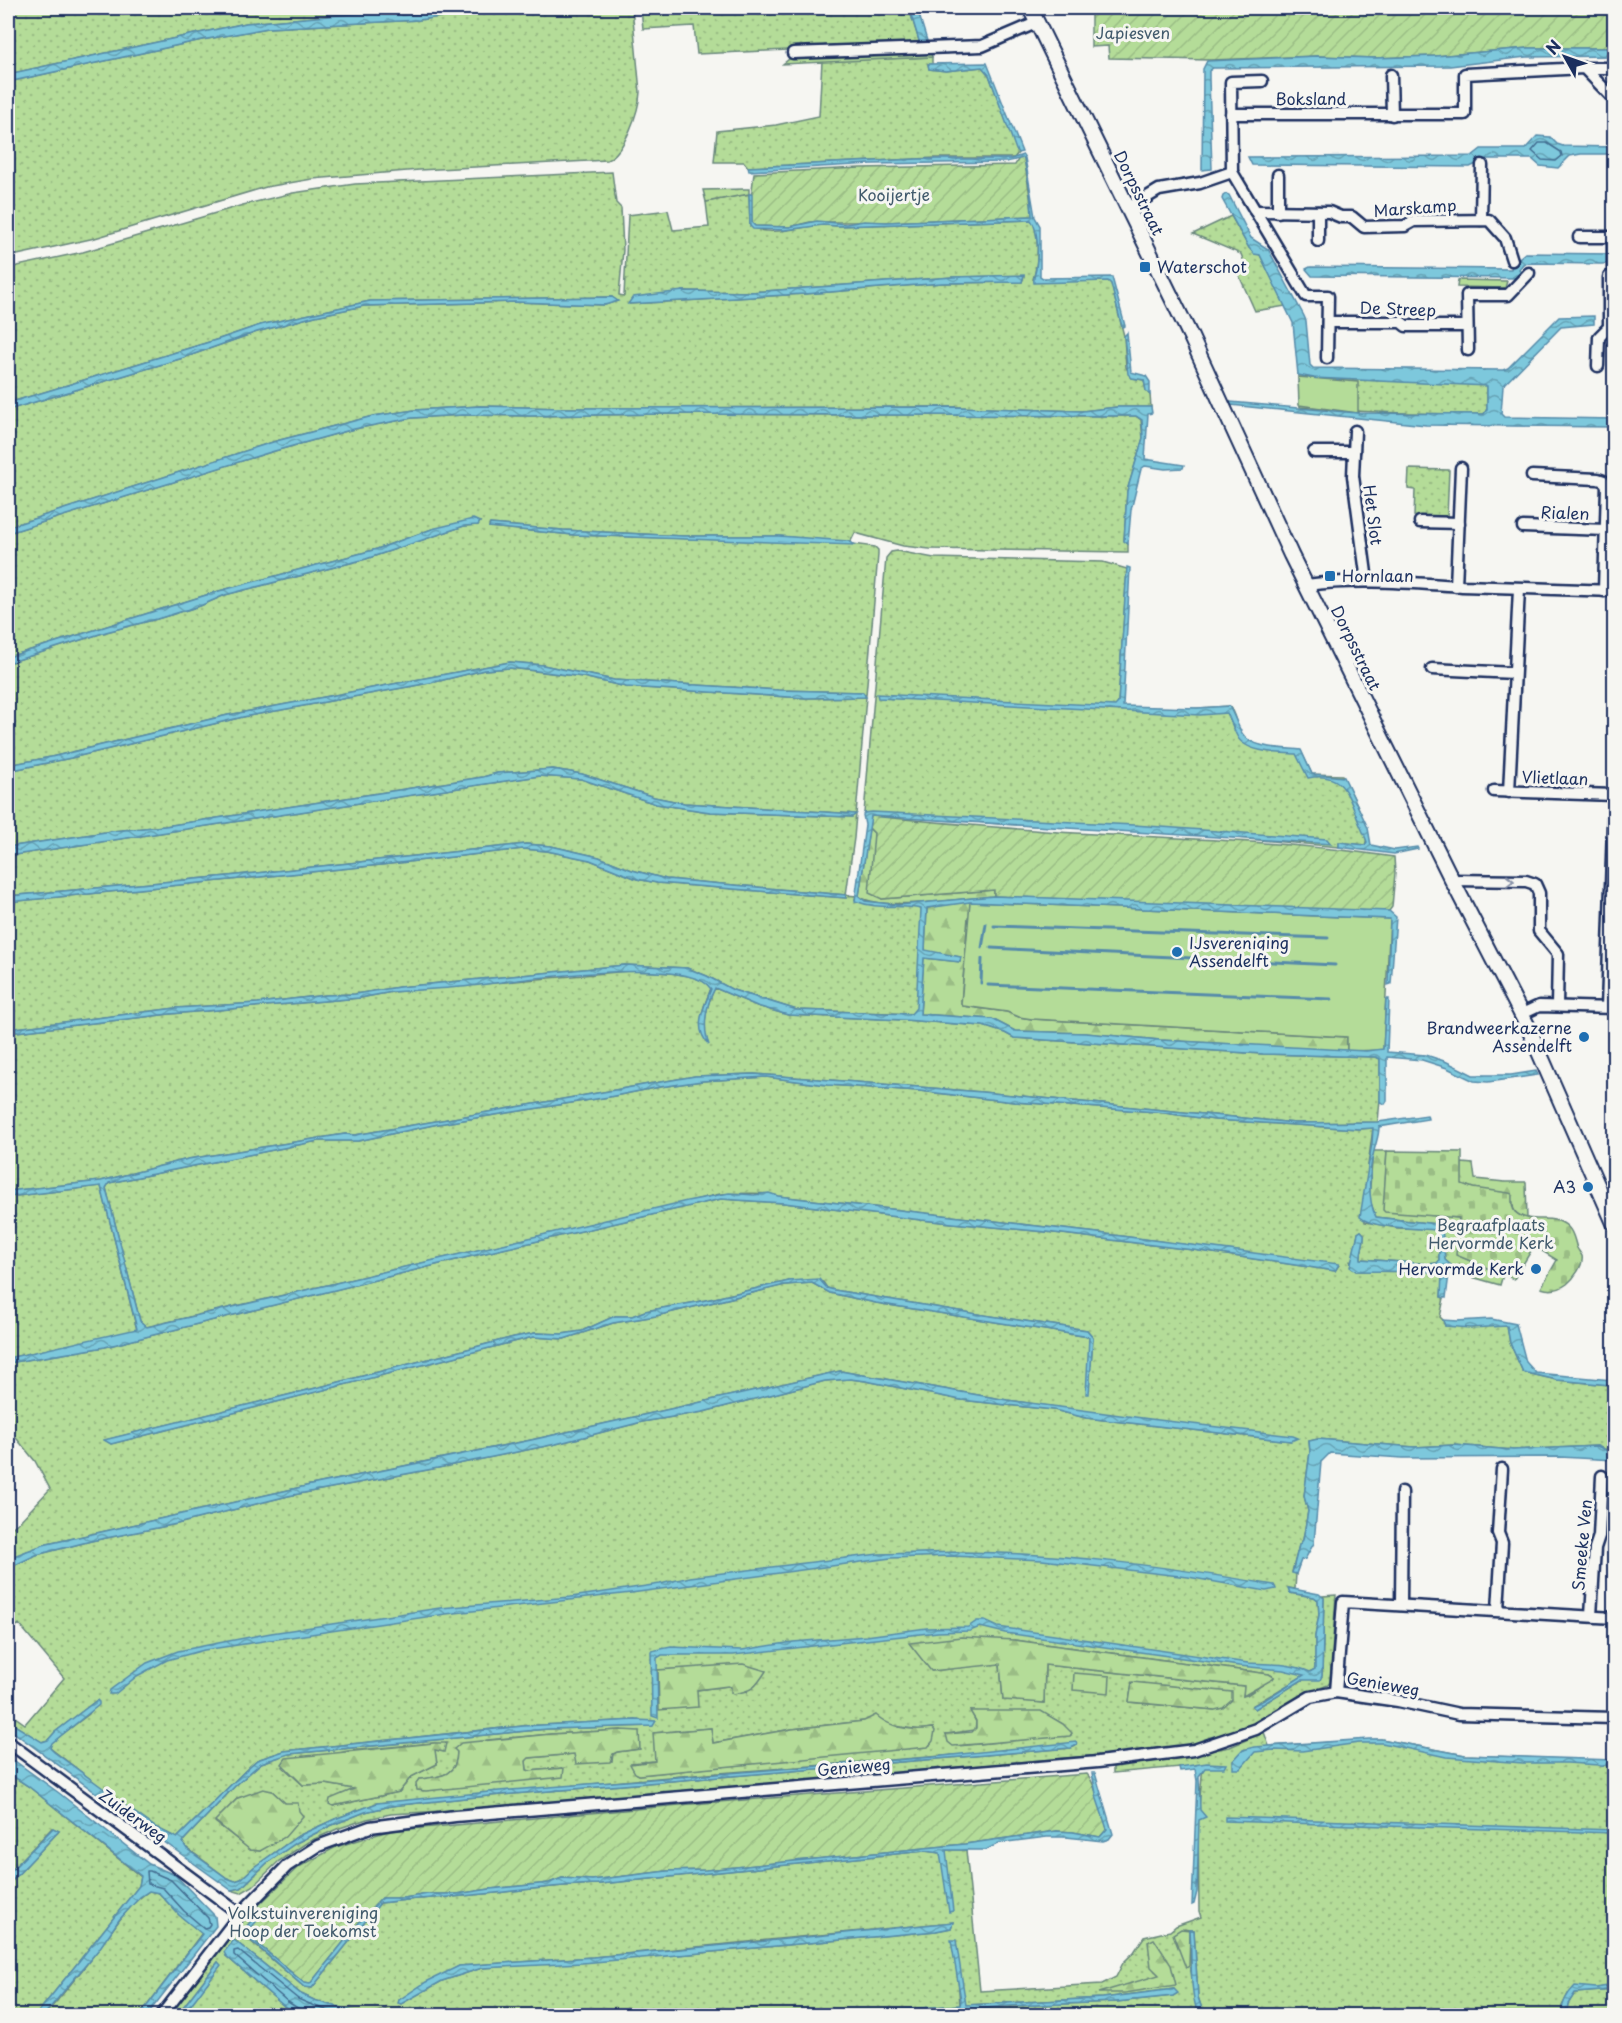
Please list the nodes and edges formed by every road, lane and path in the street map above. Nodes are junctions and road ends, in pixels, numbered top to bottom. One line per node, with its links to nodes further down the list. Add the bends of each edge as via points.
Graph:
1 (1030, 8): 2 (street, Dorpsstraat)
2 (1036, 23): 3 (street, via 982,46); 14 (street, Dorpsstraat)
3 (793, 53)
4 (1584, 68): 5 (street, Boksland); 8 (street); 10 (street, Boksland, via 1465,74 1465,114)
5 (1612, 68)
6 (1391, 75): 10 (street)
7 (1262, 81): 9 (street, via 1231,82)
8 (1614, 99)
9 (1231, 114): 10 (street, Boksland); 12 (street)
10 (1392, 115)
11 (1482, 165): 18 (street, Marskamp)
12 (1232, 172): 14 (street, via 1200,183 1159,190); 15 (street)
13 (1278, 175): 16 (street)
14 (1129, 208): 39 (street, Dorpsstraat)
15 (1255, 211): 16 (street, Marskamp); 24 (street, via 1306,296 1328,296)
16 (1278, 212): 17 (street, Marskamp)
17 (1318, 212): 18 (street, Marskamp, via 1353,217 1365,227 1405,226 1414,221); 20 (street)
18 (1481, 220): 21 (street, via 1489,220 1505,238)
19 (1579, 237): 23 (street, via 1613,237)
20 (1318, 241)
21 (1512, 260)
22 (1529, 273): 25 (street, via 1508,295 1467,295)
23 (1614, 274): 28 (street, via 1609,277 1609,327 1599,337)
24 (1328, 322): 25 (street, De Streep); 27 (street)
25 (1467, 326): 26 (street)
26 (1468, 350)
27 (1327, 358)
28 (1598, 366)
29 (1355, 431): 31 (street, Het Slot)
30 (1314, 452): 31 (street)
31 (1354, 452): 38 (street, Het Slot, via 1353,476)
32 (1461, 468): 35 (street)
33 (1532, 476): 37 (street, Rialen, via 1604,481)
34 (1420, 522): 35 (street)
35 (1459, 523): 40 (street)
36 (1523, 527): 37 (street, Rialen)
37 (1606, 530): 42 (street, Rialen)
38 (1367, 581): 39 (street); 40 (street)
39 (1306, 585): 48 (street, Dorpsstraat)
40 (1456, 586): 41 (street)
41 (1518, 589): 42 (street); 44 (street)
42 (1609, 591)
43 (1432, 669): 44 (street)
44 (1514, 674): 46 (street)
45 (1494, 791): 46 (street, Vlietlaan)
46 (1509, 792): 47 (street, Vlietlaan)
47 (1614, 795): 50 (street)
48 (1452, 880): 49 (street, one-way to 49, via 1535,884 1539,893 1539,931 1558,954); 51 (street, Dorpsstraat)
49 (1557, 1006): 50 (street); 51 (street, via 1539,1006)
50 (1611, 1008)
51 (1520, 1015): 52 (street, Dorpsstraat)
52 (1614, 1223)
53 (1502, 1469): 57 (street)
54 (1602, 1476): 58 (street, Smeeke Ven)
55 (1402, 1492): 56 (street)
56 (1401, 1604): 57 (street, Smeeke Ven); 60 (street, Smeeke Ven, via 1343,1602)
57 (1498, 1610): 58 (street, Smeeke Ven)
58 (1591, 1616): 59 (street, Smeeke Ven)
59 (1614, 1618)
60 (1336, 1692): 61 (street, Genieweg, via 1459,1714); 63 (street, Genieweg, via 1310,1697 1256,1729 1194,1750 1098,1762 478,1814 370,1827 318,1846 287,1866)
61 (1614, 1718)
62 (8, 1742): 63 (street, Zuiderweg)
63 (240, 1914): 64 (street, Genieweg)
64 (161, 2016)

